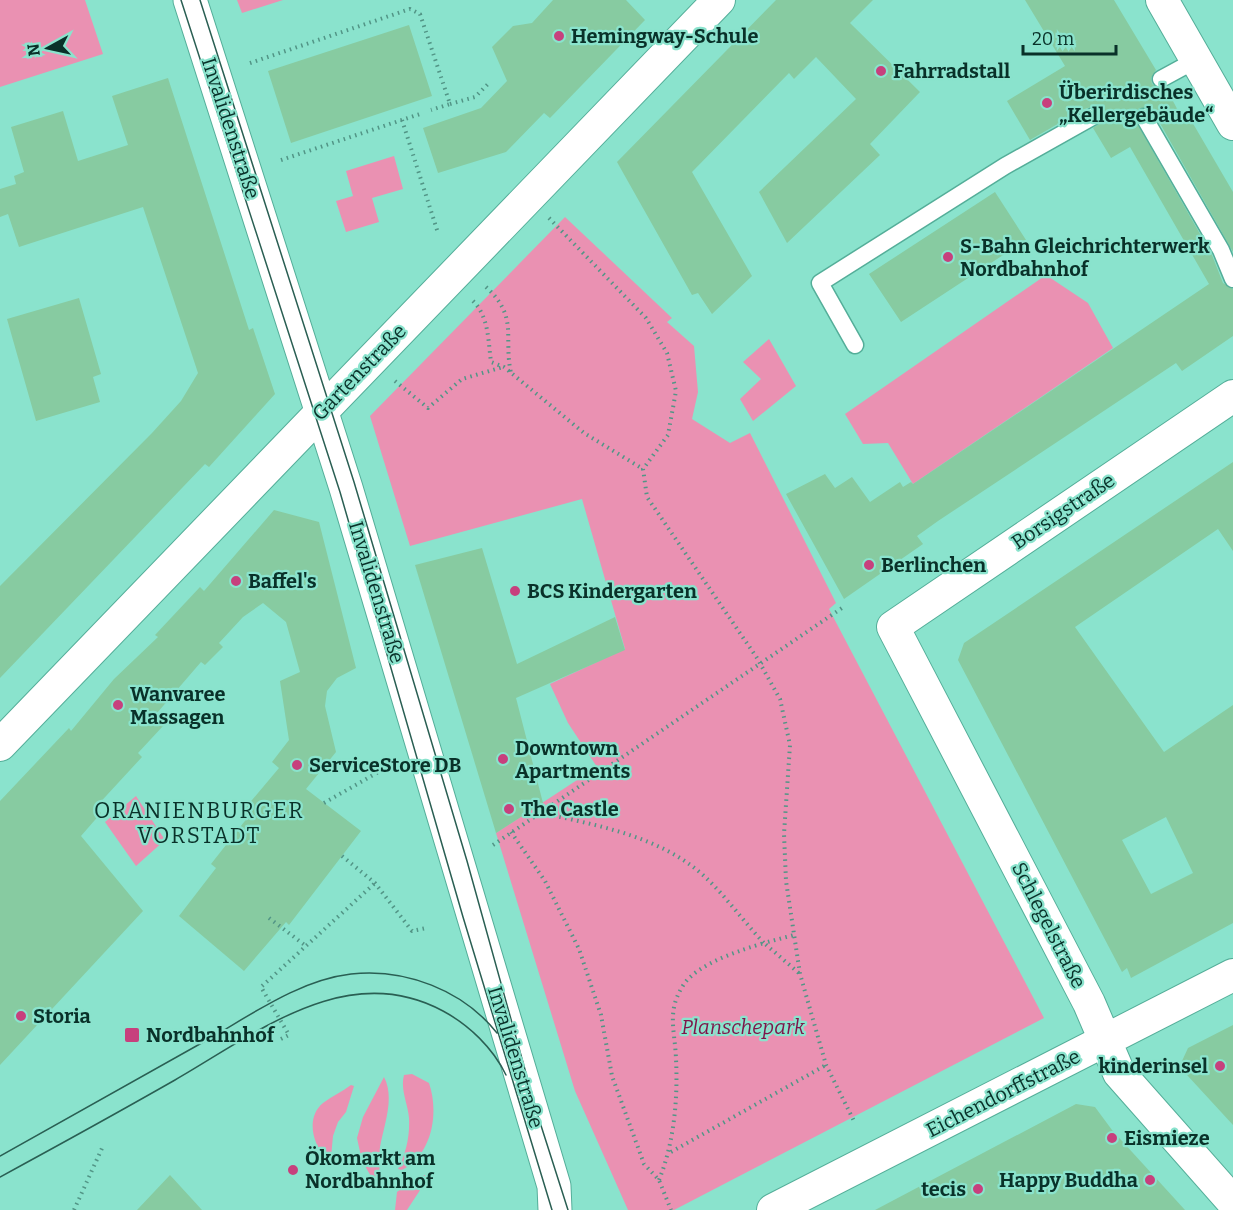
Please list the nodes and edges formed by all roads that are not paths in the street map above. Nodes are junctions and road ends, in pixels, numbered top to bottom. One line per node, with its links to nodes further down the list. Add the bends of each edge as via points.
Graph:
1 (190, 0): 12 (street, Invalidenstraße)
2 (719, 0): 12 (street, Gartenstraße)
3 (1162, 0): 4 (street)
4 (1196, 60): 5 (lane); 8 (street)
5 (1161, 79)
6 (1094, 116): 10 (lane, via 1005,166 820,283)
7 (1144, 117): 9 (lane, via 1221,250)
8 (1233, 124)
9 (1233, 279)
10 (855, 345)
11 (1233, 396): 13 (street, Borsigstraße)
12 (322, 410): 14 (street, Gartenstraße); 17 (street, Invalidenstraße)
13 (893, 627): 16 (street, Schlegelstraße, via 1089,1003)
14 (0, 745)
15 (1233, 975): 16 (street, Eichendorffstraße)
16 (1105, 1041): 18 (street, Schlegelstraße, via 1119,1073); 19 (street, Eichendorffstraße)
17 (560, 1202)
18 (1233, 1202)
19 (773, 1210)

